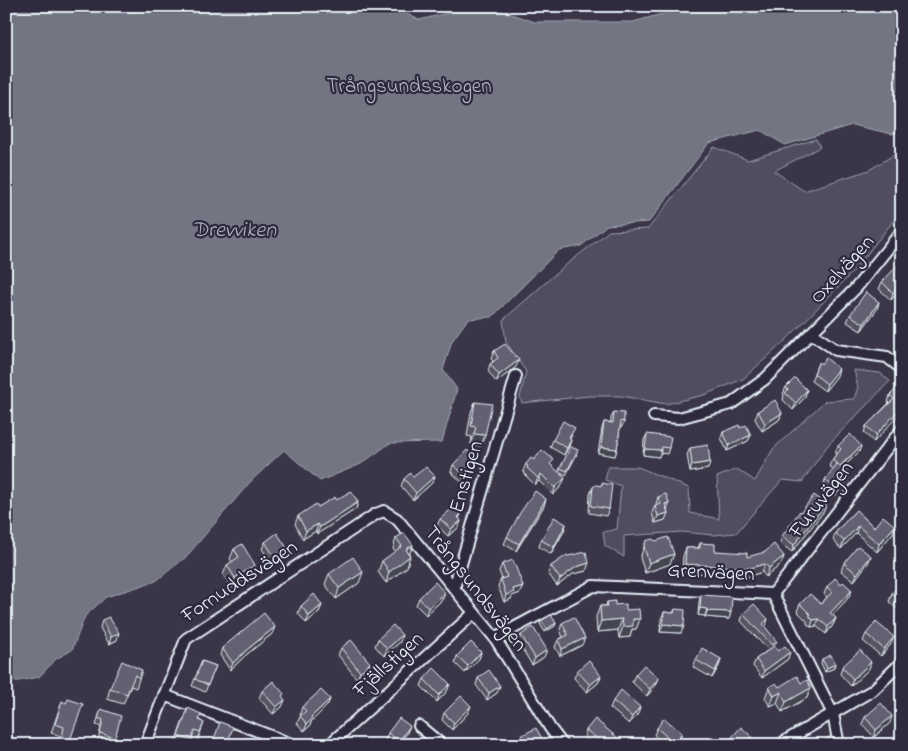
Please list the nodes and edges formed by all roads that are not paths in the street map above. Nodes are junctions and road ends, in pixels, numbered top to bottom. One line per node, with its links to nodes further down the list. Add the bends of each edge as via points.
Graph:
1 (902, 231): 2 (street, Oxelvägen, via 856,288)
2 (811, 333): 3 (street, Oxelvägen, via 836,350 887,357); 5 (street, Oxelvägen, via 765,379 731,404 679,418)
3 (902, 369)
4 (516, 376): 8 (street, Enstigen)
5 (654, 416)
6 (902, 429): 9 (street, Furuvägen)
7 (384, 511): 8 (street, Trångsundsvägen, via 397,518); 13 (street, Fornuddsvägen, via 186,639)
8 (454, 588): 10 (street, Trångsundsvägen)
9 (773, 594): 11 (street, Grenvägen, via 593,586); 14 (street, Grenvägen)
10 (474, 612): 11 (street, Trångsundsvägen); 18 (street, Fjällstigen)
11 (495, 638): 20 (street, Trångsundsvägen)
12 (902, 662): 14 (street, via 873,690)
13 (164, 695): 16 (street, Fornuddsvägen); 17 (street)
14 (833, 714): 21 (street); 22 (street, Grenvägen)
15 (420, 726): 19 (street)
16 (145, 745)
17 (294, 745)
18 (329, 745)
19 (442, 745)
20 (563, 745)
21 (782, 745)
22 (839, 745)

